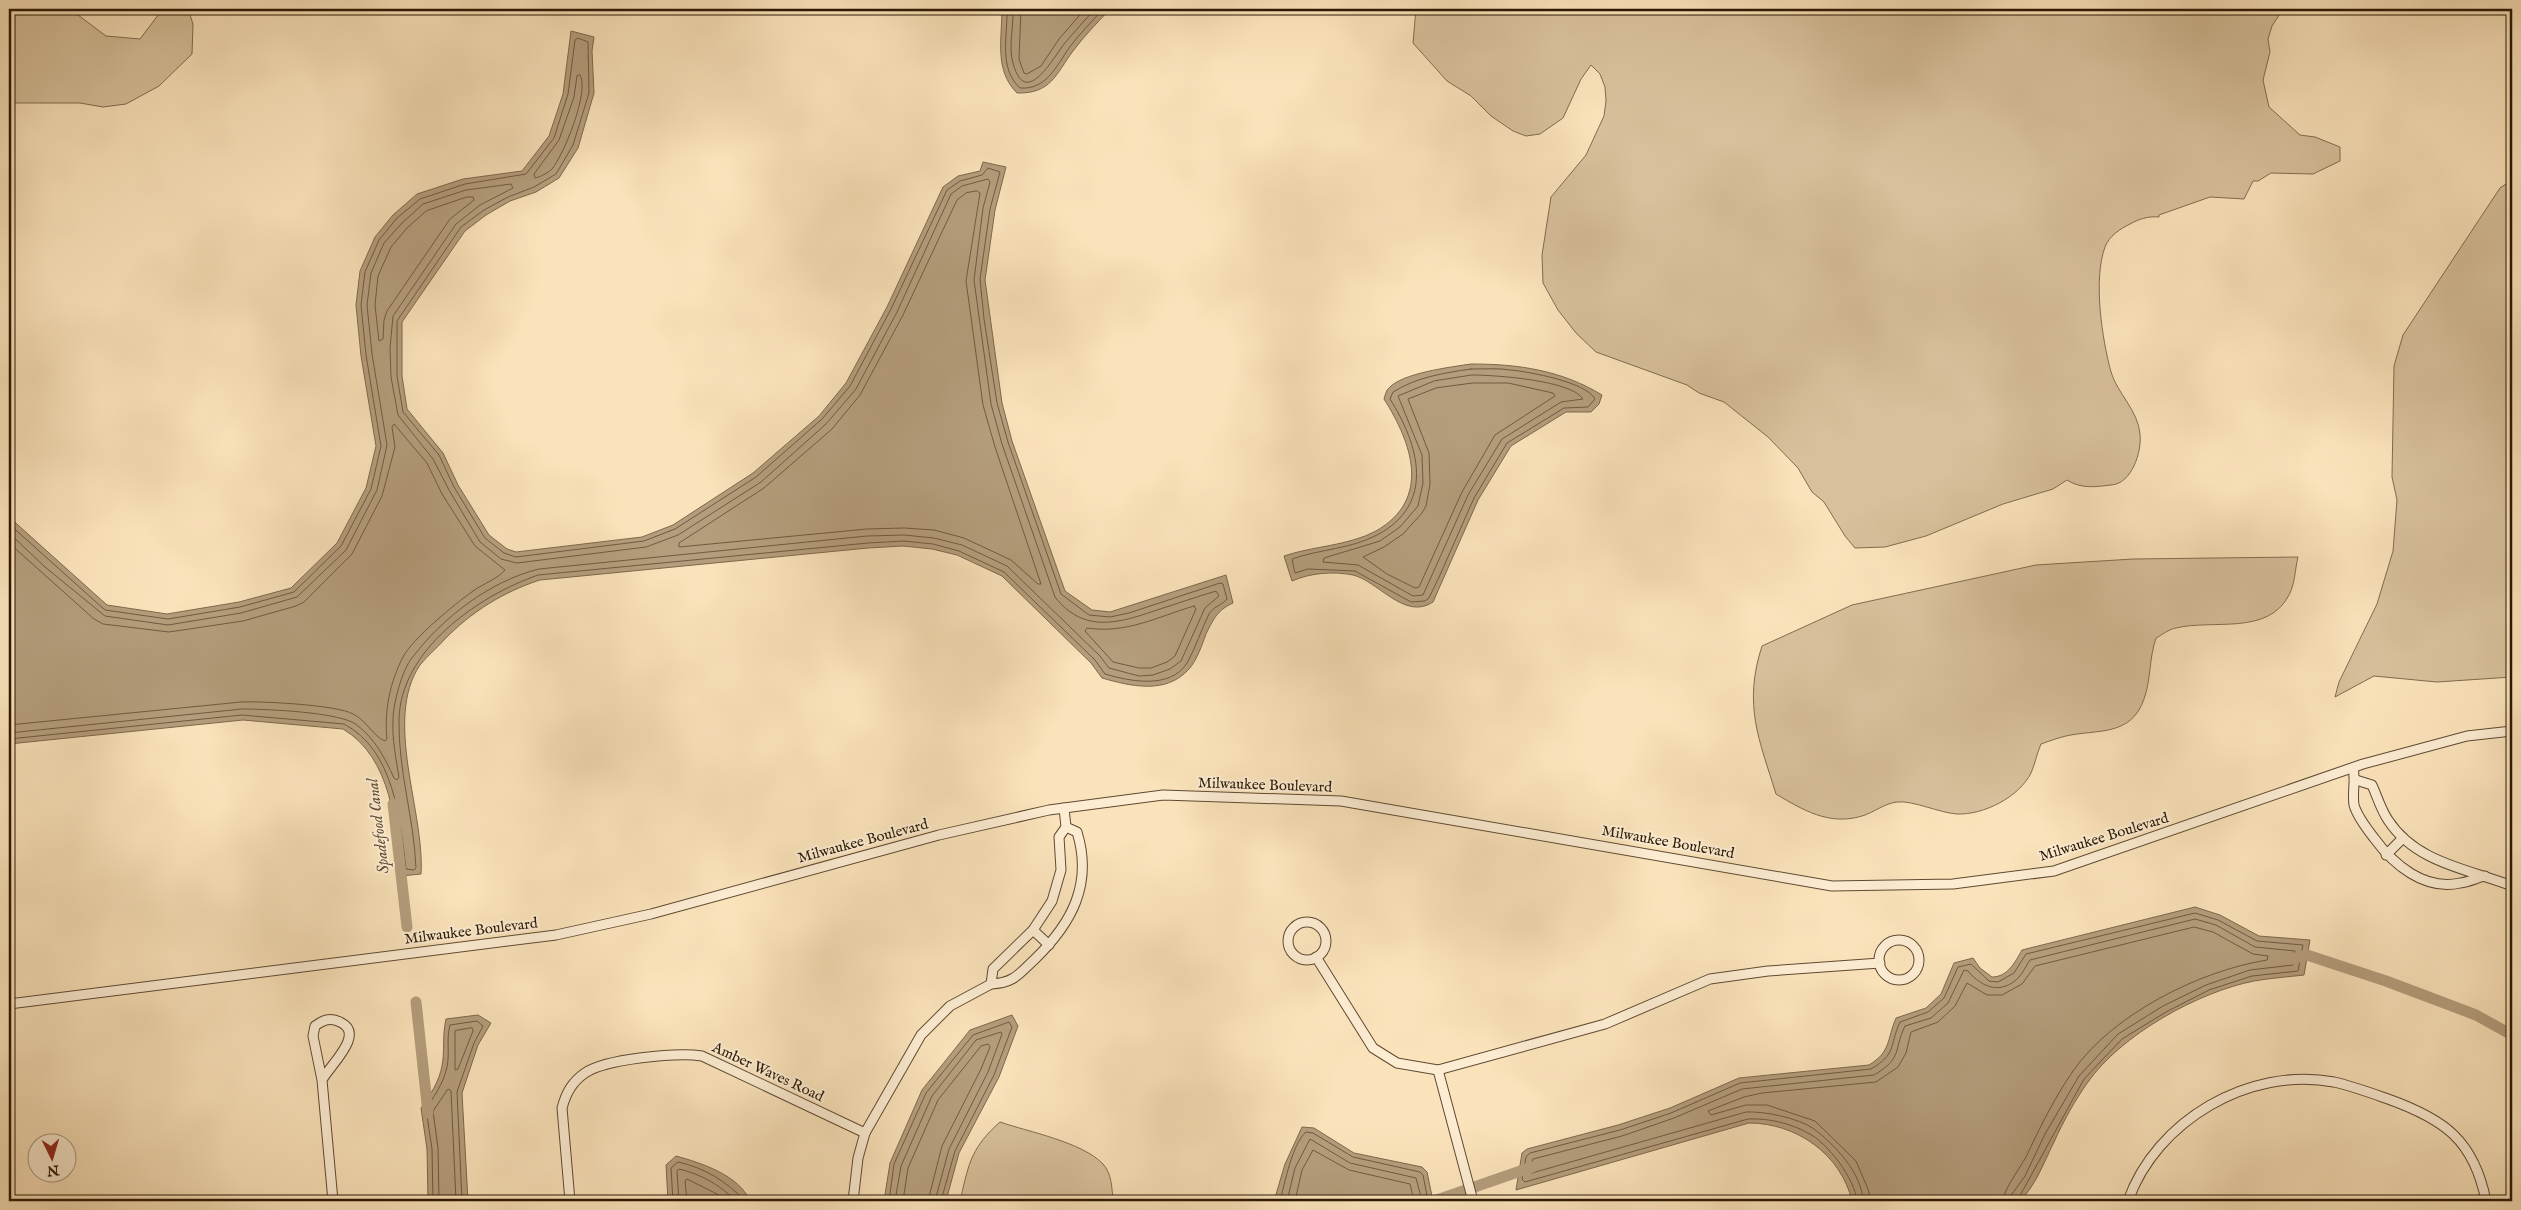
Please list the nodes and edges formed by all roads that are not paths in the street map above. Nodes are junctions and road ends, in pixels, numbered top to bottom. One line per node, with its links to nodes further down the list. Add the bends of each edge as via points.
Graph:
1 (2512, 731): 2 (street, Milwaukee Boulevard, via 2467,736)
2 (2352, 768): 3 (street); 4 (street, Milwaukee Boulevard, via 2054,870 1953,884 1832,886 1341,801 1163,795)
3 (2356, 780): 6 (street, via 2372,785 2387,820); 7 (street, via 2355,807)
4 (1064, 808): 5 (street); 15 (street, Milwaukee Boulevard, via 939,835 651,914 556,934)
5 (1066, 827): 10 (street, via 1059,838 1062,858 1052,901); 11 (street, via 1077,832 1083,876 1072,911)
6 (2402, 838): 7 (street); 8 (street, via 2429,858)
7 (2386, 855): 8 (street, via 2411,875 2440,883 2458,884)
8 (2486, 876): 9 (street)
9 (2512, 886)
10 (1033, 930): 11 (street); 14 (street, via 993,970)
11 (1049, 945): 14 (street, via 1007,983)
12 (1316, 957): 12 (street, via 1326,945 1324,933 1310,922 1298,925 1290,934 1291,952 1301,959); 16 (street, via 1373,1048 1397,1063)
13 (1880, 963): 13 (street, via 1890,978 1909,978 1918,968 1919,955 1911,944 1898,940 1882,951); 16 (street, via 1768,971 1710,979 1605,1024)
14 (991, 984): 18 (street, via 950,1006 921,1035)
15 (9, 1004)
16 (1438, 1070): 22 (street)
17 (322, 1080): 17 (street, via 346,1048 349,1038 343,1023 332,1018 315,1026 313,1036); 19 (street)
18 (866, 1133): 20 (street, Amber Waves Road, via 702,1056 686,1053 599,1066 573,1083 562,1108); 21 (street, via 857,1165)
19 (333, 1201)
20 (570, 1201)
21 (854, 1201)
22 (1473, 1201)
23 (2128, 1201): 24 (street, via 2148,1164 2188,1119 2211,1104 2241,1091 2291,1081 2334,1082 2431,1116 2451,1131 2473,1158)
24 (2486, 1201)

